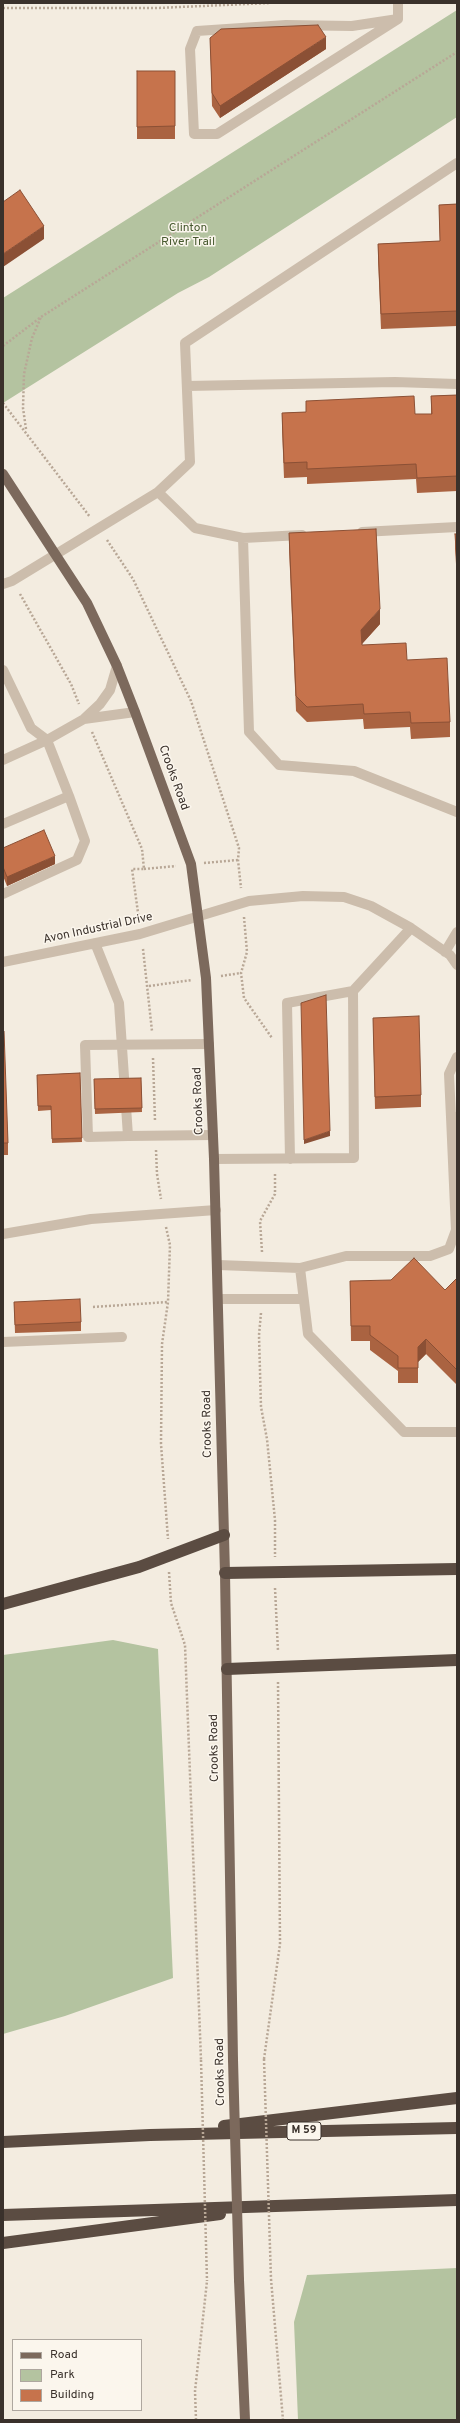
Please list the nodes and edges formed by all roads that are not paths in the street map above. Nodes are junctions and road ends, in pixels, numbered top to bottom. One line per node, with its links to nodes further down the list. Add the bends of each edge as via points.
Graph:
1 (398, 3): 2 (street)
2 (398, 19): 2 (street, via 352,26 286,25 197,31 190,49 194,134 217,134)
3 (457, 163): 5 (street, via 185,343)
4 (457, 384): 5 (street, via 395,382)
5 (187, 386): 7 (street, via 190,462)
6 (3, 474): 12 (main road, Crooks Road)
7 (158, 492): 11 (street, via 195,528); 12 (street)
8 (457, 527): 9 (street)
9 (355, 532)
10 (315, 534): 11 (street)
11 (243, 538): 21 (street, via 249,732 279,765 354,771)
12 (54, 554): 13 (street); 14 (main road, Crooks Road, via 87,603)
13 (7, 582)
14 (117, 666): 16 (main road, Crooks Road); 17 (street, via 110,690)
15 (3, 670): 18 (street, via 31,728)
16 (135, 712): 17 (street); 24 (main road, Crooks Road, via 190,864)
17 (85, 718): 18 (street)
18 (47, 740): 19 (street); 20 (street)
19 (3, 760)
20 (69, 796): 22 (street); 23 (street, via 85,841 77,860)
21 (457, 812)
22 (3, 824)
23 (3, 894)
24 (197, 918): 25 (street, Avon Industrial Drive, via 249,901 303,896 344,897 371,906); 27 (street, Avon Industrial Drive); 32 (main road, Crooks Road, via 206,978)
25 (411, 928): 28 (street, Avon Industrial Drive); 31 (street)
26 (457, 932): 28 (street)
27 (96, 943): 29 (street, Avon Industrial Drive); 33 (street, via 119,1002)
28 (445, 952): 30 (street, Avon Industrial Drive)
29 (3, 962)
30 (457, 965)
31 (353, 991): 39 (street, via 286,1003); 39 (street, via 354,1158)
32 (209, 1044): 33 (street); 36 (main road, Crooks Road)
33 (122, 1045): 37 (street); 37 (street, via 85,1045 88,1137)
34 (457, 1057): 35 (street, via 449,1074)
35 (454, 1117): 43 (street, via 456,1230 449,1248 430,1256 346,1256)
36 (213, 1135): 37 (street); 38 (main road, Crooks Road)
37 (128, 1136)
38 (214, 1159): 39 (street); 40 (main road, Crooks Road)
39 (290, 1159)
40 (216, 1210): 41 (street, via 60,1223); 42 (main road, Crooks Road)
41 (3, 1234)
42 (218, 1265): 43 (street); 44 (main road, Crooks Road)
43 (300, 1268): 45 (street)
44 (218, 1299): 45 (street); 49 (main road, Crooks Road)
45 (304, 1299): 48 (street, via 308,1334 404,1432)
46 (122, 1337): 47 (street)
47 (3, 1342)
48 (457, 1432)
49 (224, 1535): 51 (main road, Crooks Road); 52 (highway, via 168,1557)
50 (457, 1569): 51 (highway)
51 (225, 1573): 54 (main road, Crooks Road)
52 (3, 1604)
53 (457, 1660): 54 (highway)
54 (227, 1669): 63 (main road, Crooks Road, bridge, via 233,2060)
55 (457, 2098): 57 (highway)
56 (457, 2128): 57 (highway, M 59)
57 (150, 2135): 58 (highway, M 59)
58 (3, 2142)
59 (457, 2200): 60 (highway)
60 (291, 2205): 61 (highway); 62 (highway)
61 (3, 2215)
62 (3, 2243)
63 (245, 2420)

